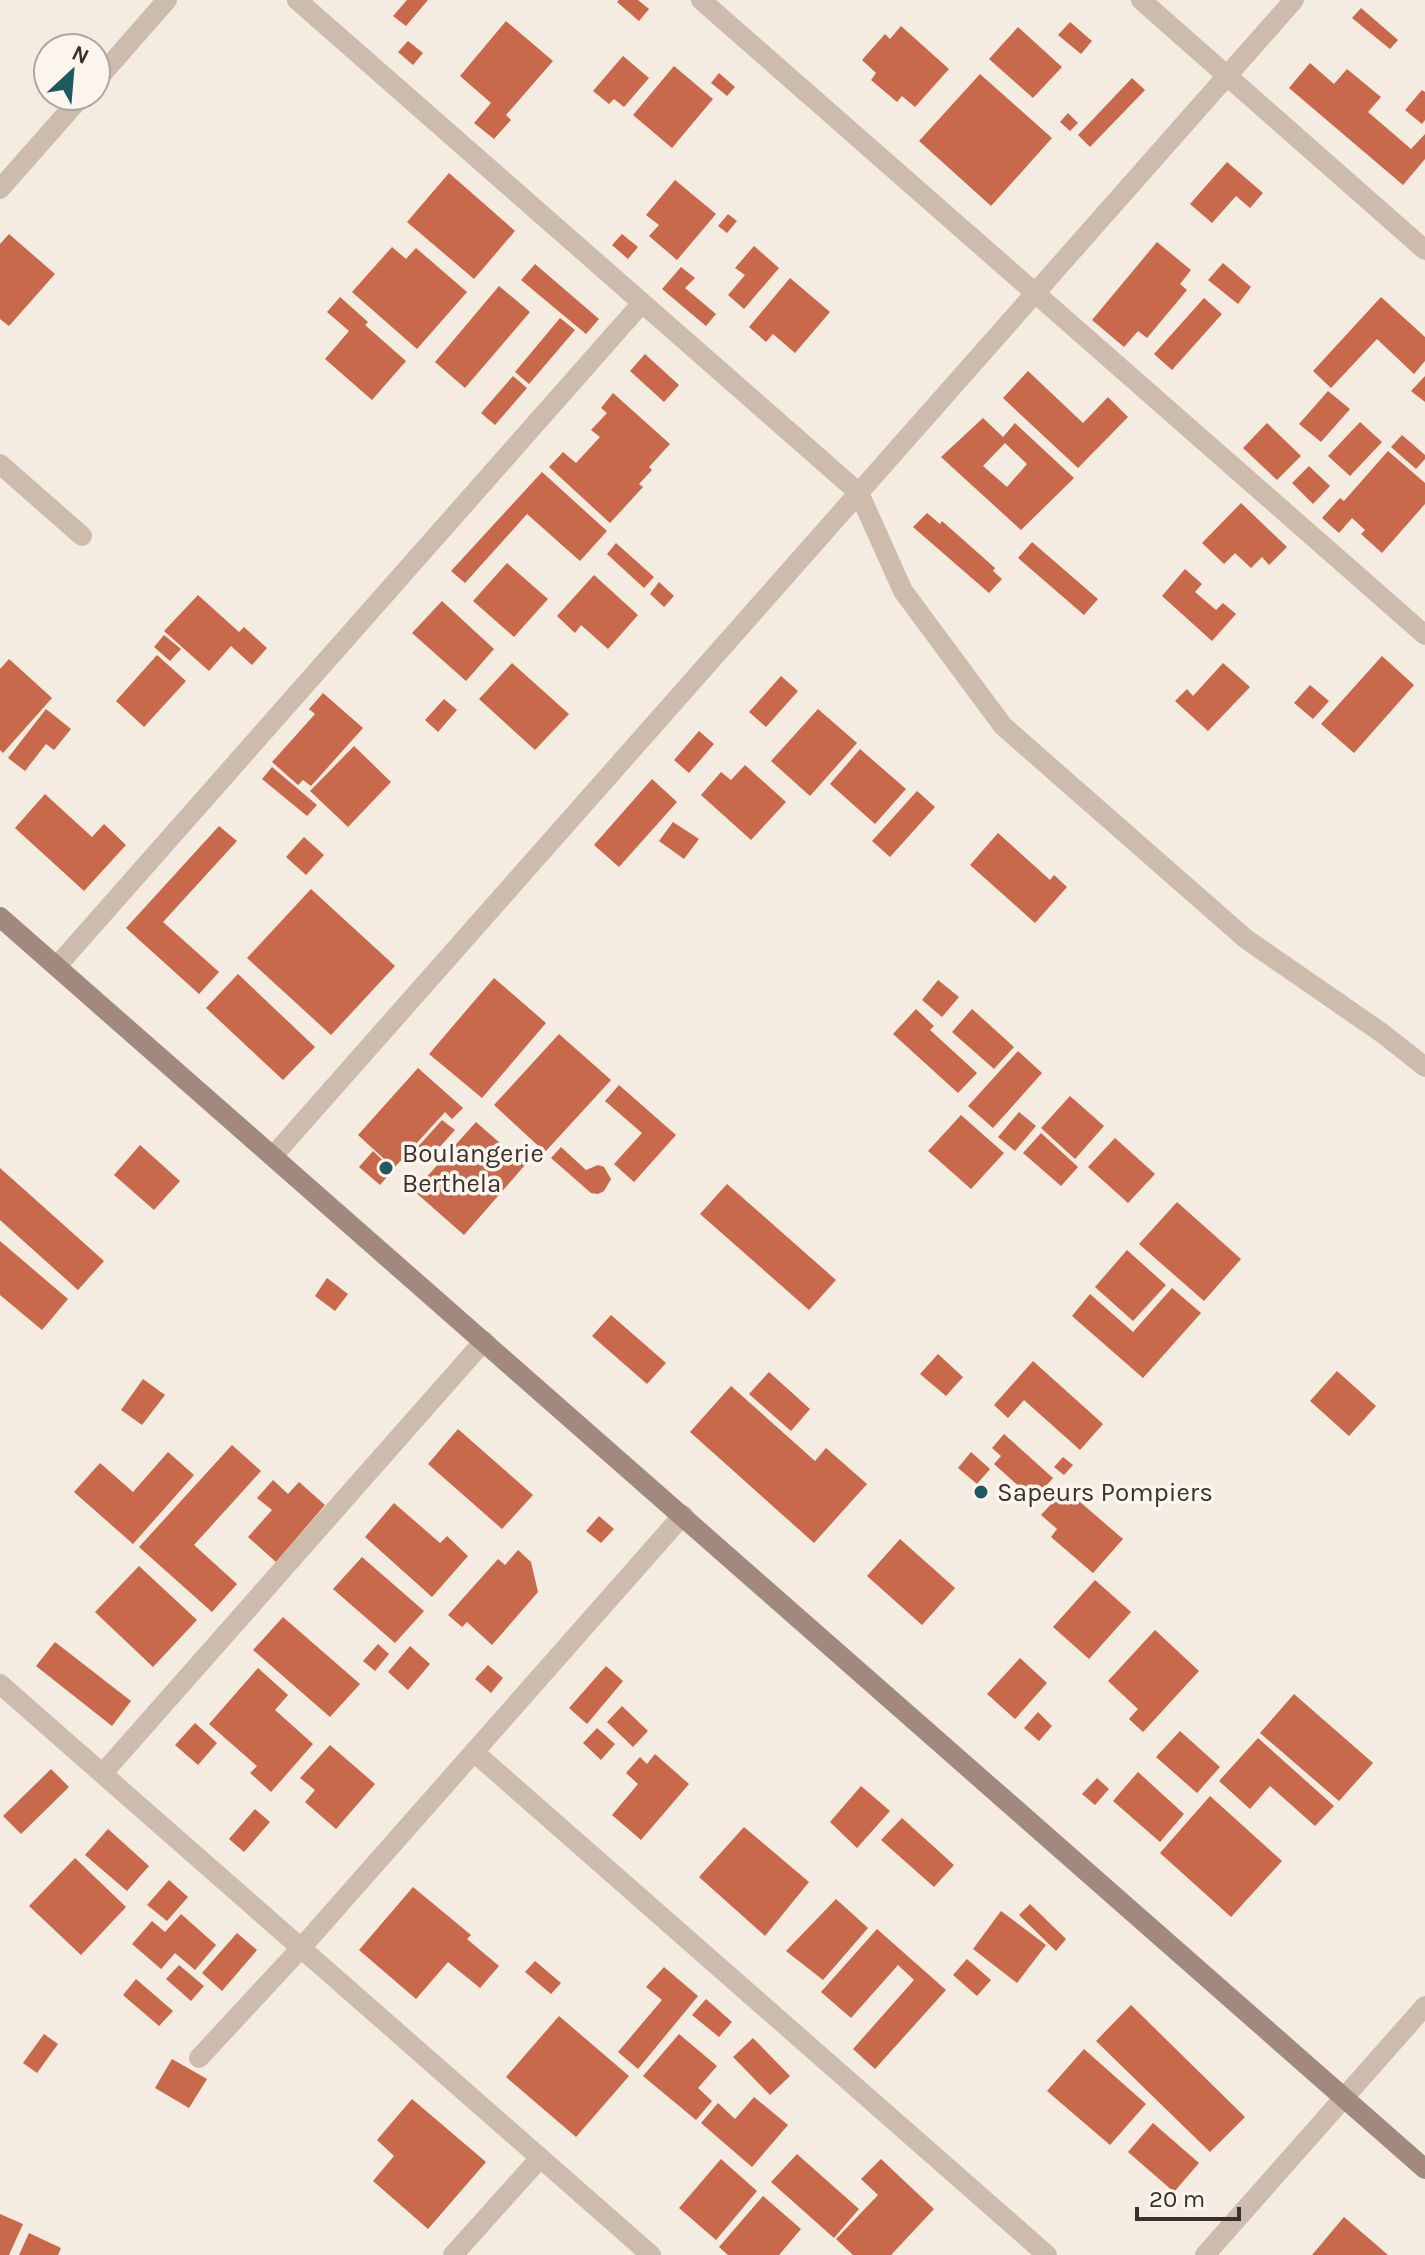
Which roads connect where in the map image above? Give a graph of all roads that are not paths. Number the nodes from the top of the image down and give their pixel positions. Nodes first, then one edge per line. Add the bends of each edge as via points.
1 (167, 0) edge
2 (297, 0) edge
3 (701, 0) edge
4 (1141, 0) edge
5 (1294, 0) edge
6 (112, 63) edge
7 (1227, 76) junction
8 (68, 112) edge
9 (0, 189) edge
10 (1425, 250) edge
11 (1035, 293) junction
12 (642, 303) junction
13 (0, 464) edge
14 (859, 493) junction
15 (82, 536) dead end
16 (1425, 635) edge
17 (0, 917) edge
18 (57, 966) junction
19 (1425, 1067) edge
20 (273, 1156) junction
21 (484, 1341) junction
22 (683, 1515) junction
23 (0, 1684) edge
24 (474, 1752) junction
25 (103, 1773) junction
26 (301, 1948) junction
27 (1425, 2006) edge
28 (199, 2058) dead end
29 (1344, 2098) junction
30 (540, 2158) junction
31 (1425, 2169) edge
32 (453, 2255) edge
33 (651, 2255) edge
34 (1047, 2255) edge
35 (1205, 2255) edge

1 - 6 street
2 - 12 street
3 - 11 street
4 - 7 street
5 - 7 street
7 - 10 street
7 - 11 street
8 - 9 street
11 - 14 street
11 - 16 street
12 - 14 street
12 - 18 street
13 - 15 street
14 - 19 street via 903,591 1003,726 1246,939
14 - 20 street
17 - 18 main road
18 - 20 main road
20 - 21 main road
21 - 22 main road
21 - 25 street
22 - 24 street
22 - 29 main road
23 - 25 street
24 - 26 street
24 - 34 street
25 - 26 street
26 - 28 street
26 - 30 street
27 - 29 street
29 - 31 main road
29 - 35 street
30 - 32 street
30 - 33 street

